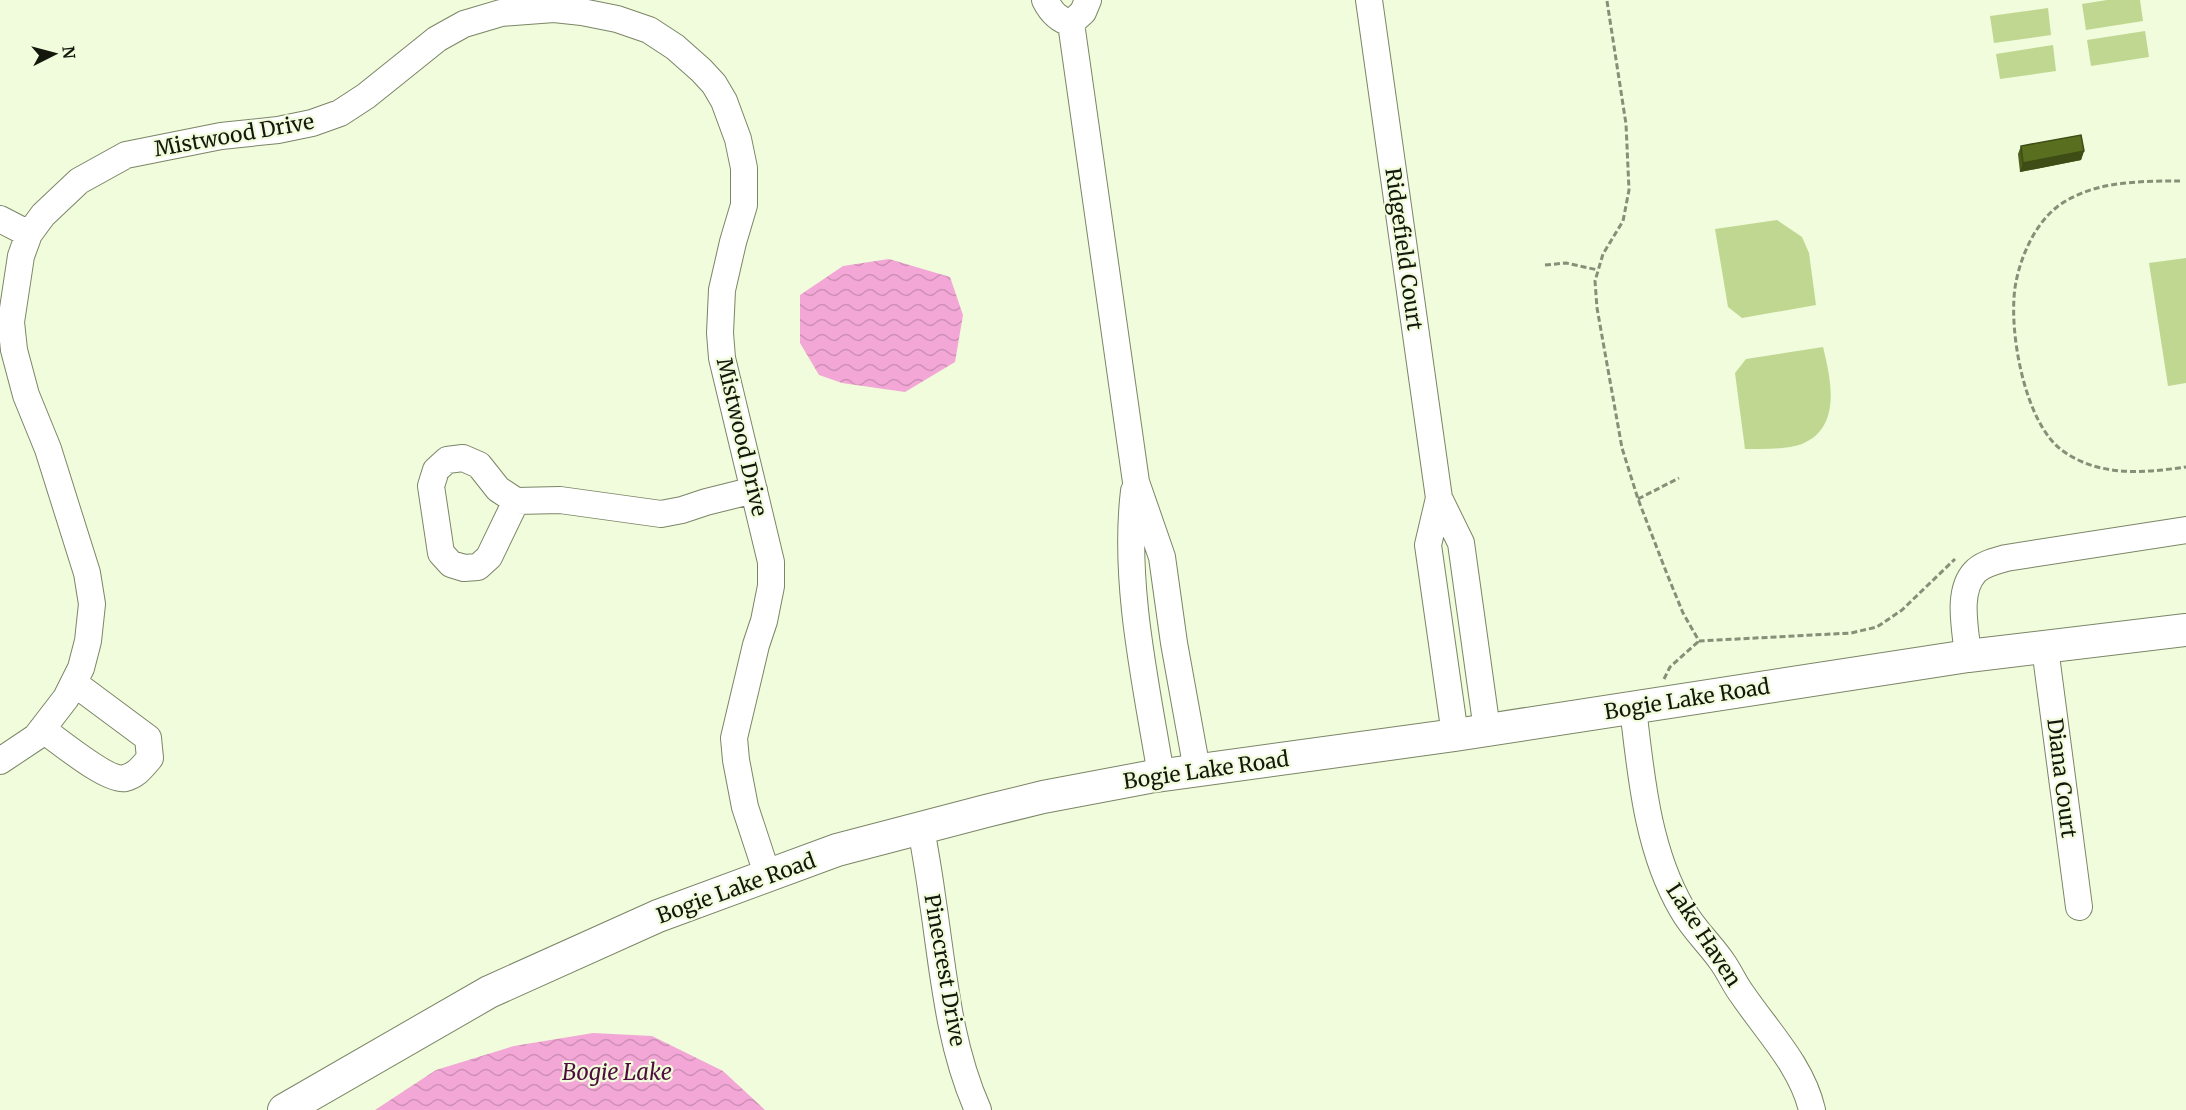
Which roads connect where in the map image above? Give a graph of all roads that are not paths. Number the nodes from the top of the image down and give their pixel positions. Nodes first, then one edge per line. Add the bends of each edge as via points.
1 (1045, 0) edge
2 (1088, 0) edge
3 (1369, 0) edge
4 (1071, 23) junction
5 (0, 219) edge
6 (30, 234) junction
7 (1136, 482) junction
8 (754, 490) junction
9 (1439, 498) junction
10 (516, 501) dead end
11 (2186, 530) edge
12 (2186, 630) edge
13 (1174, 643) junction
14 (2045, 648) junction
15 (1141, 649) junction
16 (1968, 656) junction
17 (74, 683) junction
18 (1642, 706) junction
19 (42, 729) junction
20 (1487, 730) junction
21 (1455, 735) junction
22 (0, 760) edge
23 (1197, 770) junction
24 (1161, 775) junction
25 (921, 828) junction
26 (768, 877) junction
27 (2079, 907) dead end
28 (284, 1110) edge
29 (978, 1110) edge
30 (1812, 1110) edge

1 - 4 street via 1050,11
2 - 4 street via 1083,12
3 - 9 street, Ridgefield Court
4 - 7 street
5 - 6 street
6 - 8 street, Mistwood Drive via 43,215 79,181 126,155 221,136 278,130 340,113 436,39 464,24 501,13 554,9 594,14 649,30 675,47 714,84 738,139 744,168 744,205 722,290 720,333 726,378
6 - 17 street, Mistwood Drive via 21,256 11,322 26,395 48,449 87,573 92,604 88,641
7 - 13 street via 1161,557
7 - 15 street via 1131,557
8 - 10 street via 661,514 560,500
8 - 26 street, Mistwood Drive via 771,562 771,586 734,738 745,807
9 - 20 street, Ridgefield Court via 1461,543
9 - 21 street, Ridgefield Court via 1428,545
11 - 16 street via 2006,558 1975,571 1967,585 1964,604
12 - 14 main road, Bogie Lake Road
13 - 15 street
13 - 23 street
14 - 16 main road, Bogie Lake Road
14 - 27 street, Diana Court
15 - 24 street
16 - 18 main road, Bogie Lake Road
17 - 19 street, Mistwood Drive
17 - 19 street via 148,738 150,758 138,773 123,779 107,775
18 - 20 main road, Bogie Lake Road
18 - 30 street, Lake Haven via 1648,812 1668,884 1683,912 1724,963 1795,1068
19 - 22 street, Mistwood Drive
20 - 21 main road, Bogie Lake Road
21 - 23 main road, Bogie Lake Road
23 - 24 main road, Bogie Lake Road
24 - 25 main road, Bogie Lake Road via 1043,797
25 - 26 main road, Bogie Lake Road via 837,850
25 - 29 street, Pinecrest Drive via 957,1050
26 - 28 main road, Bogie Lake Road via 658,916 489,992

